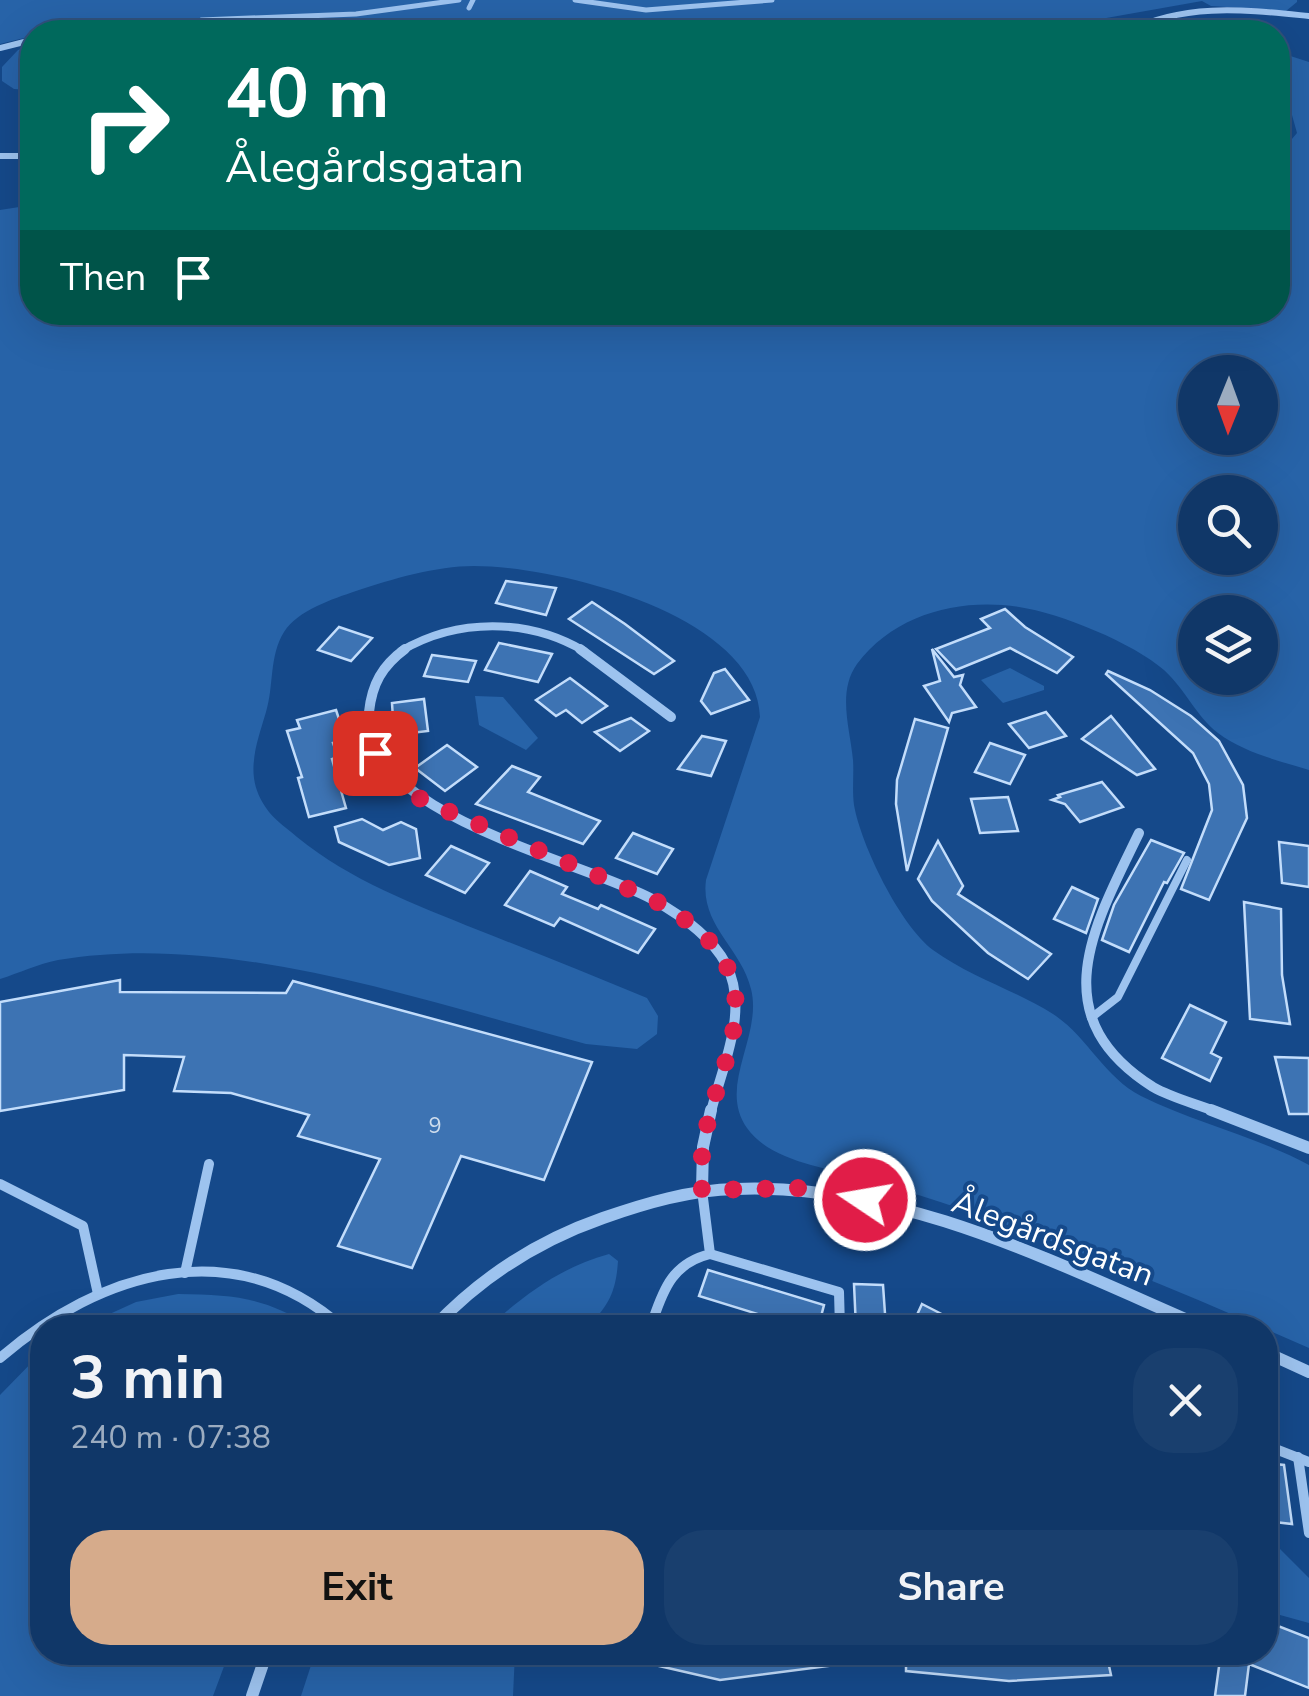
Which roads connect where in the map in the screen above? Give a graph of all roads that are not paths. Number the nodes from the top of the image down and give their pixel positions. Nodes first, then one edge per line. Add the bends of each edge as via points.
1 (458, 0) edge
2 (473, 0) edge
3 (574, 0) edge
4 (772, 0) edge
5 (469, 8) dead end
6 (1309, 16) edge
7 (200, 20) dead end
8 (1152, 20) edge
9 (671, 718) dead end
10 (1139, 833) dead end
11 (1188, 860) dead end
12 (1091, 1018) junction
13 (1309, 1148) edge
14 (210, 1164) dead end
15 (0, 1184) edge
16 (702, 1190) junction
17 (710, 1254) junction
18 (185, 1273) junction
19 (98, 1294) junction
20 (59, 1315) edge
21 (329, 1315) edge
22 (447, 1315) edge
23 (655, 1315) edge
24 (840, 1315) edge
25 (1175, 1315) edge
26 (30, 1331) edge
27 (0, 1358) edge
28 (1278, 1358) edge
29 (1309, 1372) edge
30 (1278, 1449) edge
31 (1303, 1459) edge
32 (1309, 1533) edge
33 (263, 1665) edge
34 (252, 1696) edge

1 - 7 lane via 356,14
2 - 5 lane
3 - 4 lane via 666,10
6 - 8 street via 1199,9
9 - 16 street via 568,641 492,626 448,630 414,643 377,678 368,712 375,753 404,788 652,899 711,943 731,983 736,1023 699,1159
10 - 12 street via 1085,948 1082,981
11 - 12 lane via 1118,998
12 - 13 street via 1124,1064 1154,1088
14 - 18 lane
15 - 19 lane via 84,1226
16 - 17 lane
16 - 22 street, Ålegårdsgatan via 643,1200 526,1250
16 - 25 street, Ålegårdsgatan via 804,1188 895,1208
17 - 23 lane via 690,1258 666,1282
17 - 24 lane via 839,1292
18 - 19 lane
18 - 21 lane via 256,1278 287,1288
19 - 20 lane
26 - 27 lane
28 - 29 street
30 - 31 lane
31 - 32 lane
33 - 34 street

